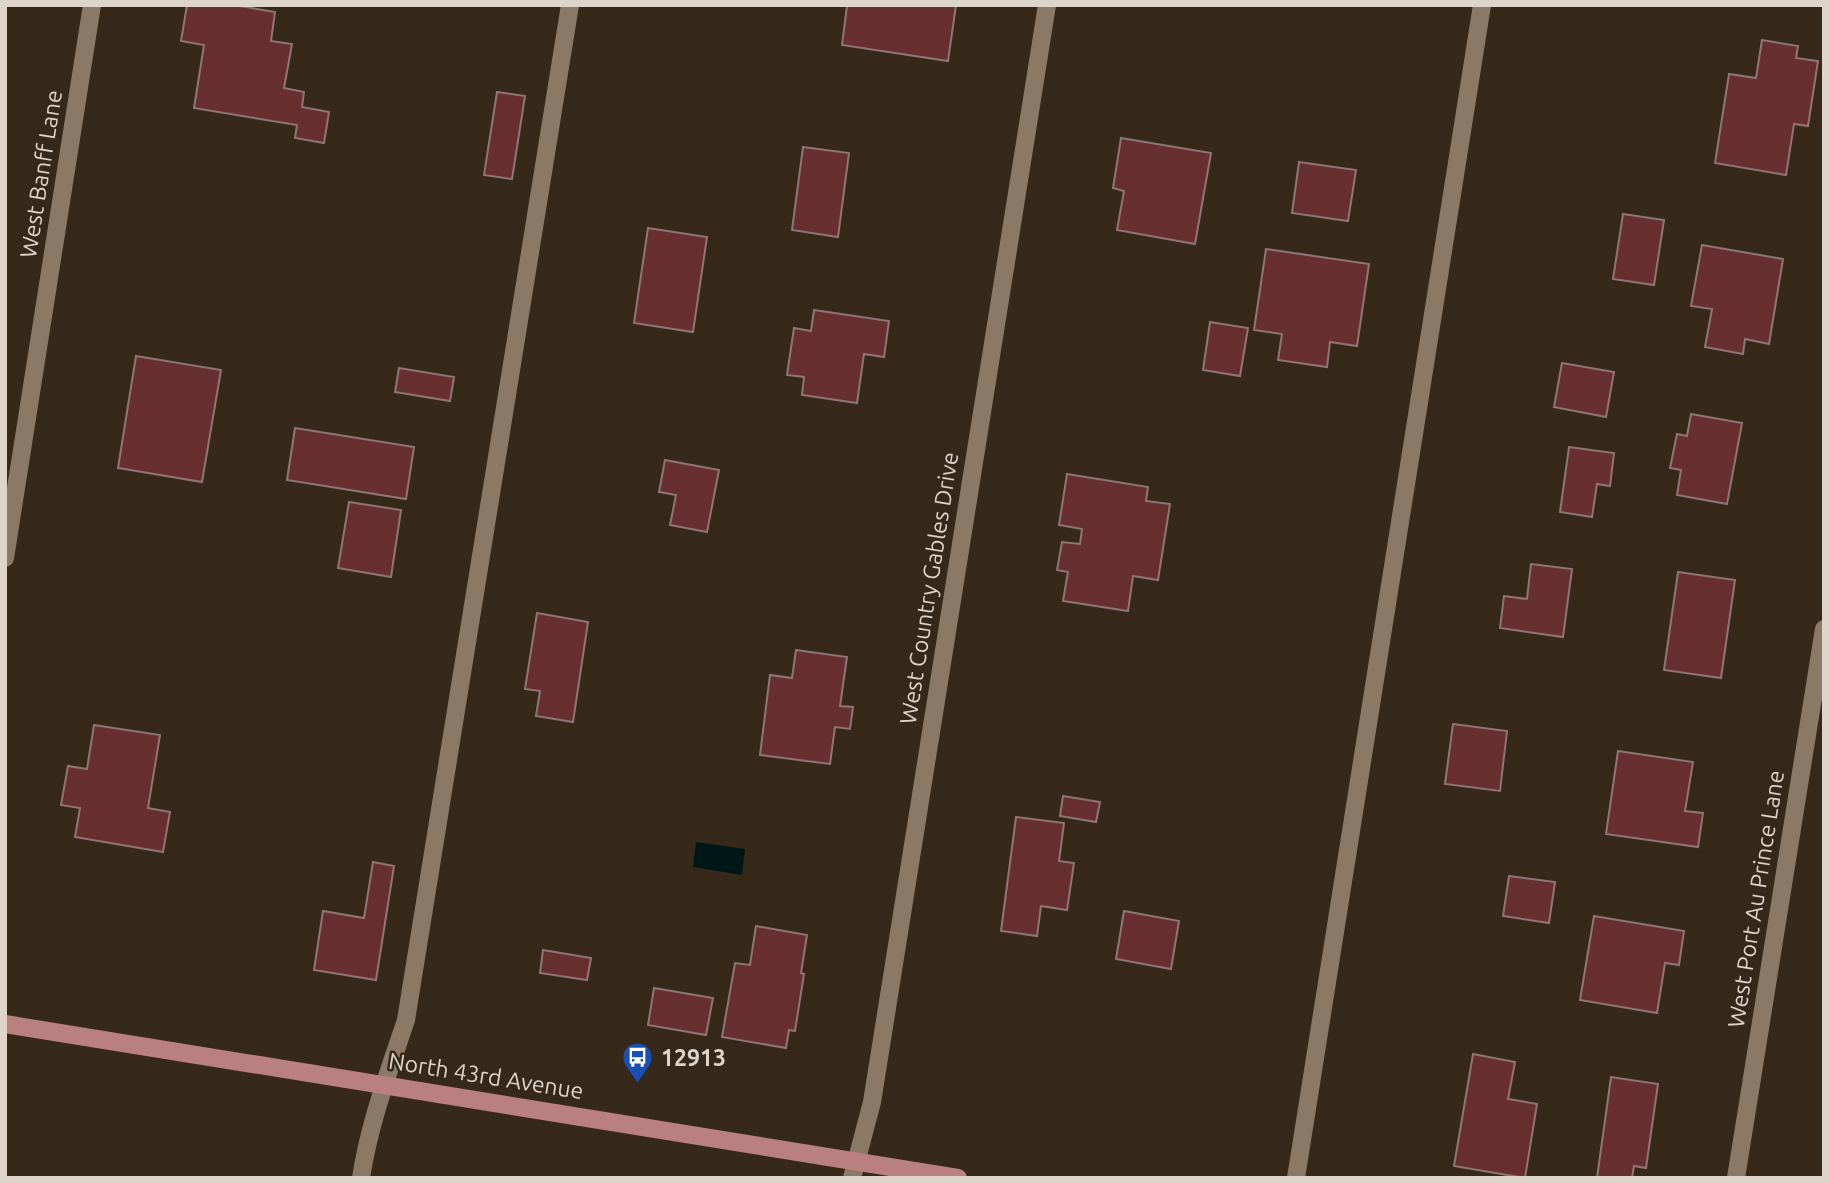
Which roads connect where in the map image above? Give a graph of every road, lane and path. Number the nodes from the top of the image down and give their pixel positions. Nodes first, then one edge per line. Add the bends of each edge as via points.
1 (92, 5) edge
2 (570, 5) edge
3 (1046, 5) edge
4 (1482, 5) edge
5 (5, 558) edge
6 (1824, 629) edge
7 (5, 1024) edge
8 (384, 1084) junction
9 (854, 1169) edge
10 (361, 1178) edge
11 (958, 1178) edge
12 (1296, 1178) edge
13 (1736, 1178) edge

1 - 5 street, West Banff Lane
2 - 8 street via 406,1020
3 - 9 street, West Country Gables Drive via 874,1088
4 - 12 street
6 - 13 street, West Port Au Prince Lane
7 - 8 main road, North 43rd Avenue
8 - 9 main road, North 43rd Avenue
8 - 10 street
9 - 11 main road, North 43rd Avenue

